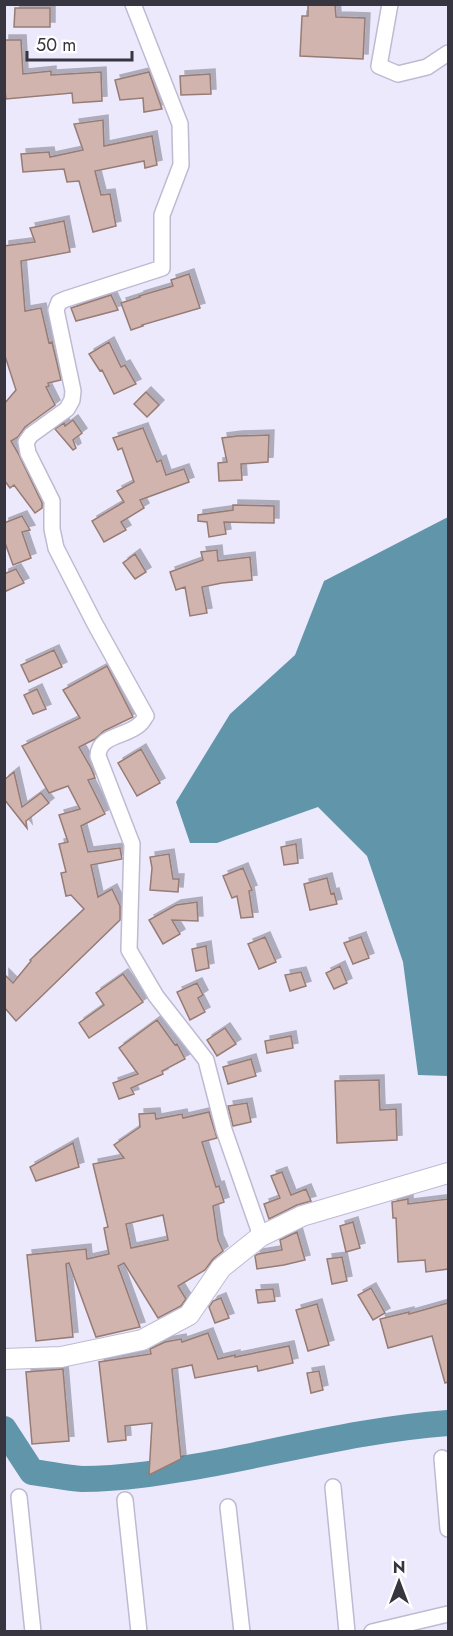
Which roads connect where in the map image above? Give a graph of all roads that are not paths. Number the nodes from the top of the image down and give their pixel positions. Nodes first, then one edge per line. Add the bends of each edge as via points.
1 (133, 4) edge
2 (390, 4) edge
3 (448, 53) edge
4 (448, 1173) edge
5 (261, 1236) junction
6 (4, 1359) edge
7 (442, 1458) dead end
8 (333, 1487) dead end
9 (19, 1497) dead end
10 (125, 1500) dead end
11 (228, 1507) dead end
12 (448, 1529) edge
13 (448, 1614) edge
14 (33, 1632) edge
15 (139, 1632) edge
16 (242, 1632) edge
17 (347, 1632) edge
18 (372, 1632) edge

1 - 5 street via 180,124 181,165 162,215 162,268 59,302 56,310 72,400 68,409 26,442 52,501 56,548 146,716 140,725 101,743 98,749 132,844 129,950 156,996 206,1060 224,1130
2 - 3 street via 379,66 398,74 427,67
4 - 5 street via 302,1216
5 - 6 street via 221,1268 189,1315 142,1340 62,1357
7 - 12 street
8 - 17 street
9 - 14 street
10 - 15 street
11 - 16 street
13 - 18 street

